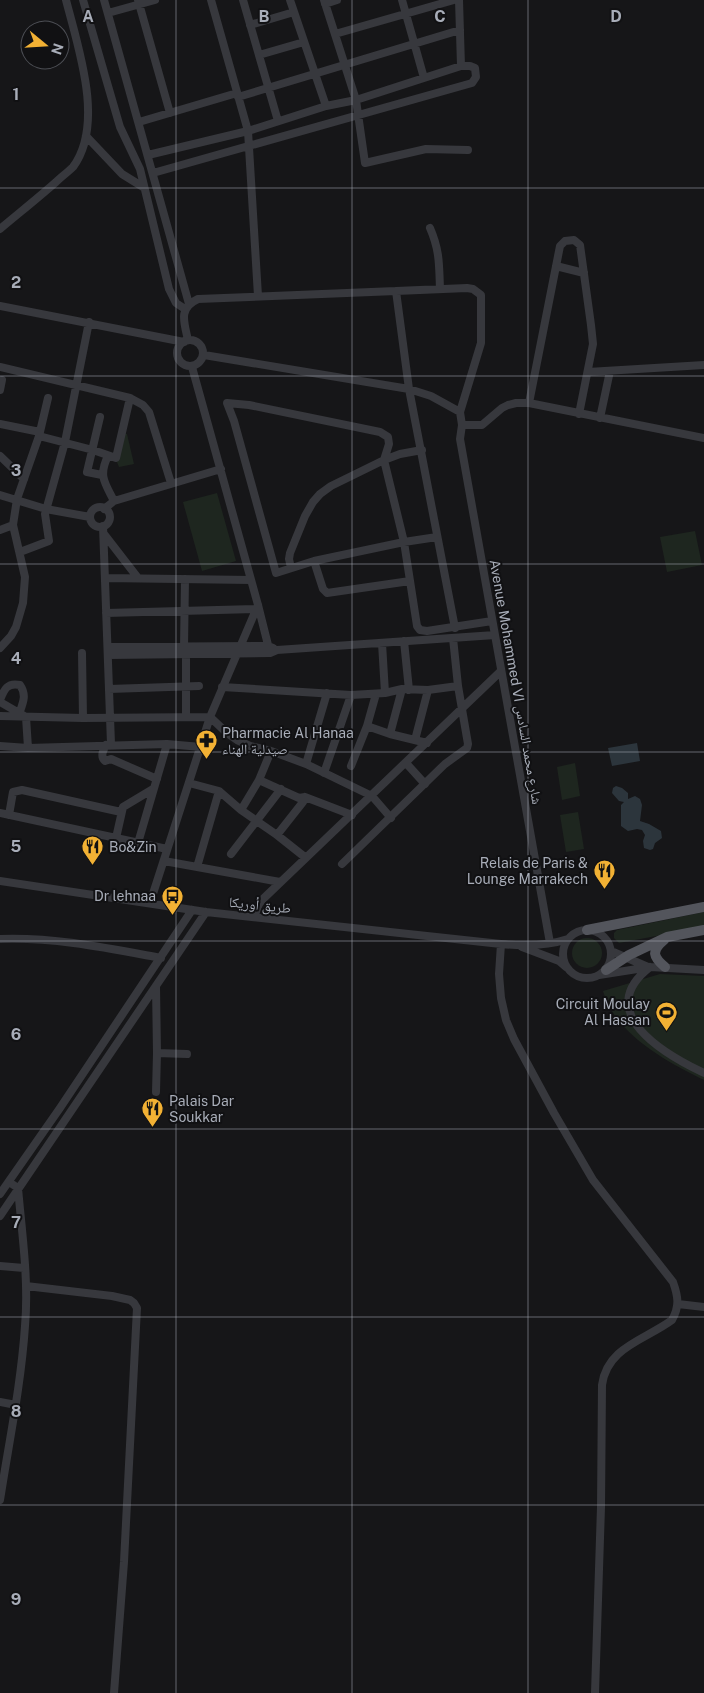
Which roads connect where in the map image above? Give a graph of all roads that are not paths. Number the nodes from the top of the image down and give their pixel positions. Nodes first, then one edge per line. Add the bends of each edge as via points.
1 (66, 0) edge
2 (83, 0) edge
3 (104, 0) edge
4 (155, 0) edge
5 (211, 0) edge
6 (243, 0) edge
7 (290, 0) edge
8 (337, 0) edge
9 (402, 0) edge
10 (454, 0) edge
11 (459, 0) edge
12 (139, 2) edge
13 (324, 2) edge
14 (294, 12) junction
15 (108, 13) junction
16 (406, 14) junction
17 (250, 24) junction
18 (460, 30) junction
19 (335, 34) junction
20 (304, 42) junction
21 (414, 43) junction
22 (259, 55) junction
23 (345, 65) junction
24 (461, 66) junction
25 (315, 74) junction
26 (424, 78) junction
27 (268, 88) junction
28 (237, 95) junction
29 (356, 100) junction
30 (326, 106) junction
31 (170, 113) junction
32 (357, 115) junction
33 (278, 120) junction
34 (139, 122) junction
35 (248, 131) junction
36 (86, 136) junction
37 (248, 147) junction
38 (468, 150) dead end
39 (148, 155) junction
40 (153, 173) junction
41 (143, 187) junction
42 (430, 228) dead end
43 (0, 229) edge
44 (556, 266) junction
45 (584, 273) junction
46 (440, 289) junction
47 (396, 291) junction
48 (258, 296) junction
49 (0, 306) edge
50 (187, 306) junction
51 (89, 322) junction
52 (186, 341) junction
53 (204, 354) junction
54 (192, 366) junction
55 (704, 366) edge
56 (0, 367) edge
57 (610, 371) junction
58 (588, 372) junction
59 (2, 380) dead end
60 (77, 386) junction
61 (409, 389) junction
62 (0, 390) edge
63 (48, 398) dead end
64 (130, 398) junction
65 (529, 403) junction
66 (460, 412) junction
67 (579, 414) junction
68 (100, 418) dead end
69 (600, 418) junction
70 (0, 424) edge
71 (462, 425) junction
72 (39, 434) junction
73 (704, 438) edge
74 (64, 442) junction
75 (92, 450) junction
76 (422, 450) junction
77 (0, 456) edge
78 (108, 456) junction
79 (384, 460) junction
80 (221, 469) junction
81 (102, 475) junction
82 (24, 479) junction
83 (171, 483) junction
84 (0, 495) edge
85 (17, 499) junction
86 (114, 501) junction
87 (46, 509) junction
88 (104, 509) junction
89 (90, 517) junction
90 (13, 525) junction
91 (0, 530) edge
92 (103, 530) junction
93 (437, 537) junction
94 (404, 542) junction
95 (20, 552) junction
96 (314, 561) junction
97 (291, 568) junction
98 (105, 578) junction
99 (138, 578) junction
100 (185, 579) junction
101 (251, 580) junction
102 (410, 581) junction
103 (256, 607) junction
104 (185, 611) junction
105 (106, 613) junction
106 (492, 620) junction
107 (455, 628) junction
108 (495, 635) junction
109 (453, 638) junction
110 (404, 641) junction
111 (382, 643) junction
112 (0, 648) edge
113 (238, 650) junction
114 (272, 650) junction
115 (108, 651) junction
116 (185, 651) junction
117 (82, 653) dead end
118 (502, 670) junction
119 (186, 686) junction
120 (199, 686) dead end
121 (458, 686) junction
122 (222, 687) junction
123 (109, 689) junction
124 (406, 690) junction
125 (428, 690) junction
126 (327, 693) junction
127 (385, 693) junction
128 (376, 694) junction
129 (351, 695) junction
130 (0, 701) edge
131 (462, 709) junction
132 (0, 716) edge
133 (22, 716) junction
134 (210, 717) junction
135 (82, 718) junction
136 (110, 718) junction
137 (186, 718) junction
138 (367, 726) junction
139 (390, 734) junction
140 (415, 740) junction
141 (427, 743) junction
142 (167, 744) junction
143 (109, 745) junction
144 (0, 746) edge
145 (201, 747) junction
146 (28, 748) junction
147 (270, 751) junction
148 (406, 763) junction
149 (306, 764) junction
150 (352, 766) dead end
151 (324, 773) junction
152 (157, 779) junction
153 (259, 780) junction
154 (189, 783) junction
155 (425, 784) junction
156 (153, 789) junction
157 (281, 789) junction
158 (219, 791) junction
159 (372, 796) junction
160 (305, 797) junction
161 (241, 810) junction
162 (122, 812) junction
163 (0, 813) edge
164 (10, 815) junction
165 (352, 815) junction
166 (391, 818) junction
167 (258, 821) junction
168 (277, 835) junction
169 (116, 838) junction
170 (138, 843) junction
171 (167, 849) junction
172 (231, 854) dead end
173 (306, 858) junction
174 (164, 861) junction
175 (342, 864) dead end
176 (197, 867) junction
177 (0, 881) edge
178 (280, 882) junction
179 (150, 903) junction
180 (704, 907) edge
181 (192, 910) junction
182 (206, 912) junction
183 (254, 917) junction
184 (587, 930) junction
185 (704, 930) edge
186 (667, 937) junction
187 (0, 939) edge
188 (568, 939) junction
189 (550, 943) junction
190 (501, 944) junction
191 (518, 946) junction
192 (611, 951) junction
193 (625, 957) junction
194 (161, 958) junction
195 (650, 967) junction
196 (665, 967) junction
197 (568, 968) junction
198 (704, 970) edge
199 (602, 972) junction
200 (156, 986) junction
201 (158, 1053) junction
202 (187, 1054) dead end
203 (704, 1073) edge
204 (156, 1092) dead end
205 (18, 1168) junction
206 (27, 1175) junction
207 (9, 1182) junction
208 (18, 1188) junction
209 (0, 1194) edge
210 (0, 1216) edge
211 (0, 1266) edge
212 (24, 1268) junction
213 (26, 1286) junction
214 (678, 1304) junction
215 (704, 1307) edge
216 (0, 1402) edge
217 (16, 1405) junction
218 (4, 1454) edge
219 (0, 1500) edge
220 (114, 1693) edge
221 (595, 1693) edge

1 - 36 street via 88,95
2 - 41 street via 120,127
3 - 15 street
4 - 12 street
5 - 28 street
6 - 17 street
7 - 14 street
8 - 13 street
9 - 16 street
10 - 16 street
11 - 18 street
12 - 15 street
12 - 31 street
13 - 19 street
14 - 17 street
14 - 20 street
15 - 34 street
16 - 19 street
16 - 21 street
17 - 22 street
18 - 21 street
18 - 24 street
19 - 23 street
20 - 22 street
20 - 25 street
21 - 23 street
21 - 26 street
22 - 27 street
23 - 25 street
23 - 29 street
24 - 26 street
24 - 32 street via 475,68 476,77 472,83
25 - 27 street
25 - 30 street
26 - 29 street
27 - 28 street
27 - 33 street
28 - 31 street
28 - 35 street
29 - 30 street
29 - 32 street
30 - 33 street
31 - 34 street
32 - 37 street
32 - 38 street via 365,163 426,150
33 - 35 street
34 - 39 street
35 - 37 street
35 - 39 street
36 - 41 street via 122,174
36 - 43 street via 72,167
37 - 40 street
37 - 48 street
39 - 40 street
40 - 50 street
41 - 50 street via 169,289 176,303
42 - 46 street via 438,252
44 - 45 street
44 - 45 street via 560,246 565,241 574,240 580,245
44 - 65 street
45 - 58 street via 593,344
46 - 47 street
46 - 66 street via 474,289 482,302 480,343
47 - 48 street
47 - 61 street
48 - 50 street via 204,298
49 - 51 street
50 - 52 street via 184,323
51 - 52 street
51 - 60 street
52 - 53 street via 200,344
52 - 54 street via 178,350 178,358 182,364
53 - 54 street via 201,361
53 - 61 street
54 - 80 street
55 - 57 street
56 - 60 street
57 - 58 street
57 - 69 street
58 - 67 street
59 - 62 street
60 - 64 street
60 - 74 street
61 - 66 street via 431,396
61 - 76 street
63 - 72 street
64 - 78 street via 116,457
64 - 83 street via 143,404 149,412
65 - 67 street
65 - 71 street via 508,405 482,425
66 - 71 street, Avenue Mohammed VI شارع محمد السادس
67 - 69 street
68 - 75 street
69 - 73 street
70 - 72 street
71 - 106 street, Avenue Mohammed VI شارع محمد السادس via 460,439
72 - 74 street
72 - 82 street
74 - 75 street
74 - 87 street
75 - 78 street
75 - 81 street via 87,472
76 - 79 street
76 - 93 street
77 - 82 street
78 - 81 street
79 - 94 street
79 - 97 street via 331,486 313,502 290,553
79 - 97 street via 389,440 380,432 227,403 276,572 279,574
80 - 83 street
80 - 101 street
81 - 86 street
82 - 85 street
83 - 86 street
84 - 85 street
85 - 87 street
85 - 90 street
86 - 88 street
87 - 89 street
87 - 95 street via 49,542
88 - 89 street via 95,509
88 - 92 street via 109,518
89 - 92 street via 94,525
90 - 91 street
90 - 95 street
92 - 98 street
92 - 99 street
93 - 94 street
93 - 107 street
94 - 96 street
94 - 102 street
95 - 112 street via 25,584 23,603 16,627
96 - 97 street
96 - 102 street via 327,593
98 - 99 street
98 - 105 street
99 - 100 street
100 - 101 street
100 - 104 street
101 - 103 street
102 - 107 street via 418,628 427,631
103 - 104 street
103 - 113 street
103 - 114 street
104 - 105 street
104 - 116 street
105 - 115 street
106 - 107 street
106 - 108 street, Avenue Mohammed VI شارع محمد السادس
108 - 109 street
108 - 118 street, Avenue Mohammed VI شارع محمد السادس
109 - 110 street
109 - 121 street
110 - 111 street
110 - 124 street
111 - 114 street
111 - 127 street
113 - 114 street
113 - 116 street
113 - 122 street
115 - 116 street
115 - 123 street
116 - 119 street
117 - 135 street
118 - 131 street
118 - 189 street, Avenue Mohammed VI شارع محمد السادس
119 - 120 street
119 - 123 street
119 - 137 street
121 - 125 street
121 - 131 street
122 - 126 street
122 - 134 street
123 - 136 street
124 - 125 street
124 - 127 street
124 - 139 street
125 - 140 street
126 - 129 street
126 - 149 street
127 - 128 street
128 - 129 street
128 - 138 street
129 - 151 street
130 - 133 street
130 - 133 street via 8,686 20,685 24,699
131 - 141 street
131 - 155 street via 467,748
132 - 133 street
133 - 135 street
133 - 146 street
134 - 137 street
134 - 145 street
134 - 147 street via 237,740
135 - 136 street
136 - 137 street
136 - 143 street
138 - 139 street
138 - 150 street
139 - 140 street
140 - 141 street
141 - 148 street
142 - 143 street
142 - 145 street
142 - 152 street
143 - 146 street
143 - 152 street via 102,754 105,761 111,759
144 - 146 street
145 - 154 street
147 - 149 street
147 - 153 street
148 - 155 street
148 - 159 street
149 - 151 street
151 - 159 street
152 - 156 street
153 - 157 street
153 - 161 street
154 - 158 street
154 - 171 street
155 - 166 street
156 - 162 street via 126,804
156 - 170 street
157 - 160 street via 299,798
157 - 167 street
158 - 161 street
158 - 176 street
159 - 165 street
159 - 166 street
160 - 165 street
160 - 168 street
161 - 167 street
162 - 164 street via 22,790 13,792
162 - 169 street
163 - 164 street
164 - 169 street
165 - 173 street
166 - 175 street
167 - 168 street
167 - 172 street
168 - 173 street
169 - 170 street
170 - 171 street
171 - 174 street
173 - 178 street
174 - 176 street
174 - 179 street
176 - 178 street
177 - 179 street, طريق أوريكا
178 - 183 street via 261,902
179 - 181 street, طريق أوريكا
180 - 184 main road
181 - 182 street, طريق أوريكا
181 - 194 street
182 - 183 street, طريق أوريكا
182 - 200 street
183 - 190 street, طريق أوريكا
184 - 188 street via 576,932
184 - 192 street via 604,936
185 - 186 main road
186 - 193 main road
186 - 196 main road via 655,955
187 - 194 street via 62,941
188 - 189 street, طريق أوريكا
188 - 197 street via 563,954
189 - 191 street, طريق أوريكا
190 - 191 street, طريق أوريكا
190 - 214 street via 501,998 512,1035 593,1180 673,1282
191 - 197 street, طريق أوريكا via 559,961
192 - 193 street
192 - 199 street via 610,960
193 - 195 street
193 - 199 main road
194 - 205 street
195 - 196 street
195 - 199 street
195 - 203 street via 637,978 630,993 628,1005 632,1018 654,1044
196 - 198 street
197 - 199 street via 582,978 591,978
200 - 201 street
200 - 206 street
201 - 202 street
201 - 204 street
205 - 206 street
205 - 207 street
206 - 208 street
207 - 208 street
207 - 209 street
208 - 210 street
208 - 212 street
211 - 212 street
212 - 213 street
213 - 217 street
213 - 220 street via 118,1297 130,1300 136,1308 124,1562
214 - 215 street
214 - 221 street via 672,1320 616,1356 603,1374
216 - 217 street
217 - 218 street
218 - 219 street

